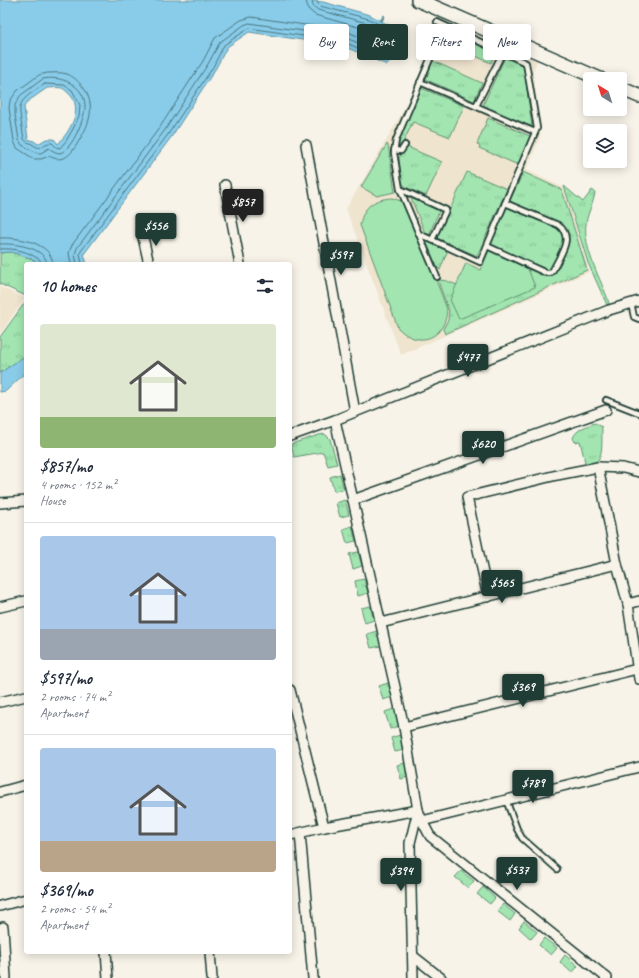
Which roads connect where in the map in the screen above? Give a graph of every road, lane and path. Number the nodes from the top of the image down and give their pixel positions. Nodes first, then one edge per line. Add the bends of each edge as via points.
1 (418, 0) edge
2 (437, 22) dead end
3 (440, 24) edge
4 (429, 60) edge
5 (499, 60) edge
6 (520, 60) edge
7 (584, 72) edge
8 (420, 82) junction
9 (627, 91) edge
10 (639, 96) edge
11 (476, 106) junction
12 (535, 132) junction
13 (405, 144) dead end
14 (306, 145) dead end
15 (394, 150) junction
16 (225, 185) dead end
17 (400, 189) junction
18 (505, 203) junction
19 (142, 233) dead end
20 (419, 234) junction
21 (432, 240) junction
22 (487, 246) junction
23 (149, 262) edge
24 (240, 262) edge
25 (437, 277) dead end
26 (635, 302) edge
27 (639, 320) edge
28 (606, 400) dead end
29 (606, 410) dead end
30 (355, 412) junction
31 (639, 413) edge
32 (335, 420) junction
33 (292, 435) edge
34 (598, 467) junction
35 (639, 472) edge
36 (353, 500) junction
37 (24, 501) edge
38 (0, 503) edge
39 (617, 564) junction
40 (488, 597) junction
41 (639, 601) edge
42 (24, 602) edge
43 (628, 604) junction
44 (0, 606) edge
45 (381, 623) junction
46 (637, 669) junction
47 (639, 679) edge
48 (24, 696) edge
49 (0, 702) edge
50 (292, 706) edge
51 (294, 723) edge
52 (404, 727) junction
53 (639, 767) edge
54 (24, 786) edge
55 (0, 792) edge
56 (506, 800) junction
57 (418, 810) junction
58 (422, 821) junction
59 (324, 827) junction
60 (300, 833) junction
61 (292, 835) edge
62 (557, 869) dead end
63 (24, 900) edge
64 (0, 906) edge
65 (3, 927) dead end
66 (106, 954) edge
67 (210, 954) edge
68 (413, 956) junction
69 (6, 978) edge
70 (108, 978) edge
71 (212, 978) edge
72 (312, 978) edge
73 (413, 978) edge
74 (441, 978) edge
75 (607, 978) edge

1 - 7 street
2 - 3 lane
4 - 8 lane
5 - 11 lane
6 - 12 lane via 526,63 537,128
8 - 11 lane
8 - 15 lane
9 - 10 street
11 - 12 lane
12 - 18 lane
13 - 15 lane via 401,151
14 - 30 street
15 - 17 lane
16 - 24 street
17 - 20 lane
17 - 21 lane via 446,210
18 - 22 lane
18 - 22 lane via 558,225 564,229 566,241 550,273
19 - 23 street
20 - 21 lane
20 - 25 lane
21 - 22 lane via 480,262
26 - 27 lane via 634,317
26 - 30 street via 609,310
28 - 31 lane
29 - 36 street
30 - 32 street
32 - 33 street
32 - 36 street
34 - 35 street
34 - 39 street
34 - 40 street via 557,474 466,497
36 - 45 street
37 - 38 street
39 - 40 street
39 - 43 street
40 - 45 street
41 - 43 street
42 - 44 street
43 - 46 street
45 - 52 street
46 - 47 street
46 - 52 street
48 - 49 street
50 - 51 street
51 - 59 street
52 - 57 street
53 - 56 street
54 - 55 street
56 - 58 street
56 - 62 lane via 516,829 522,838
57 - 58 street
57 - 59 street
57 - 68 street via 410,843
58 - 75 street via 430,836
59 - 60 street
60 - 61 street
60 - 72 street
63 - 64 street
65 - 69 street
66 - 70 street
67 - 71 street
68 - 73 street
68 - 74 street

